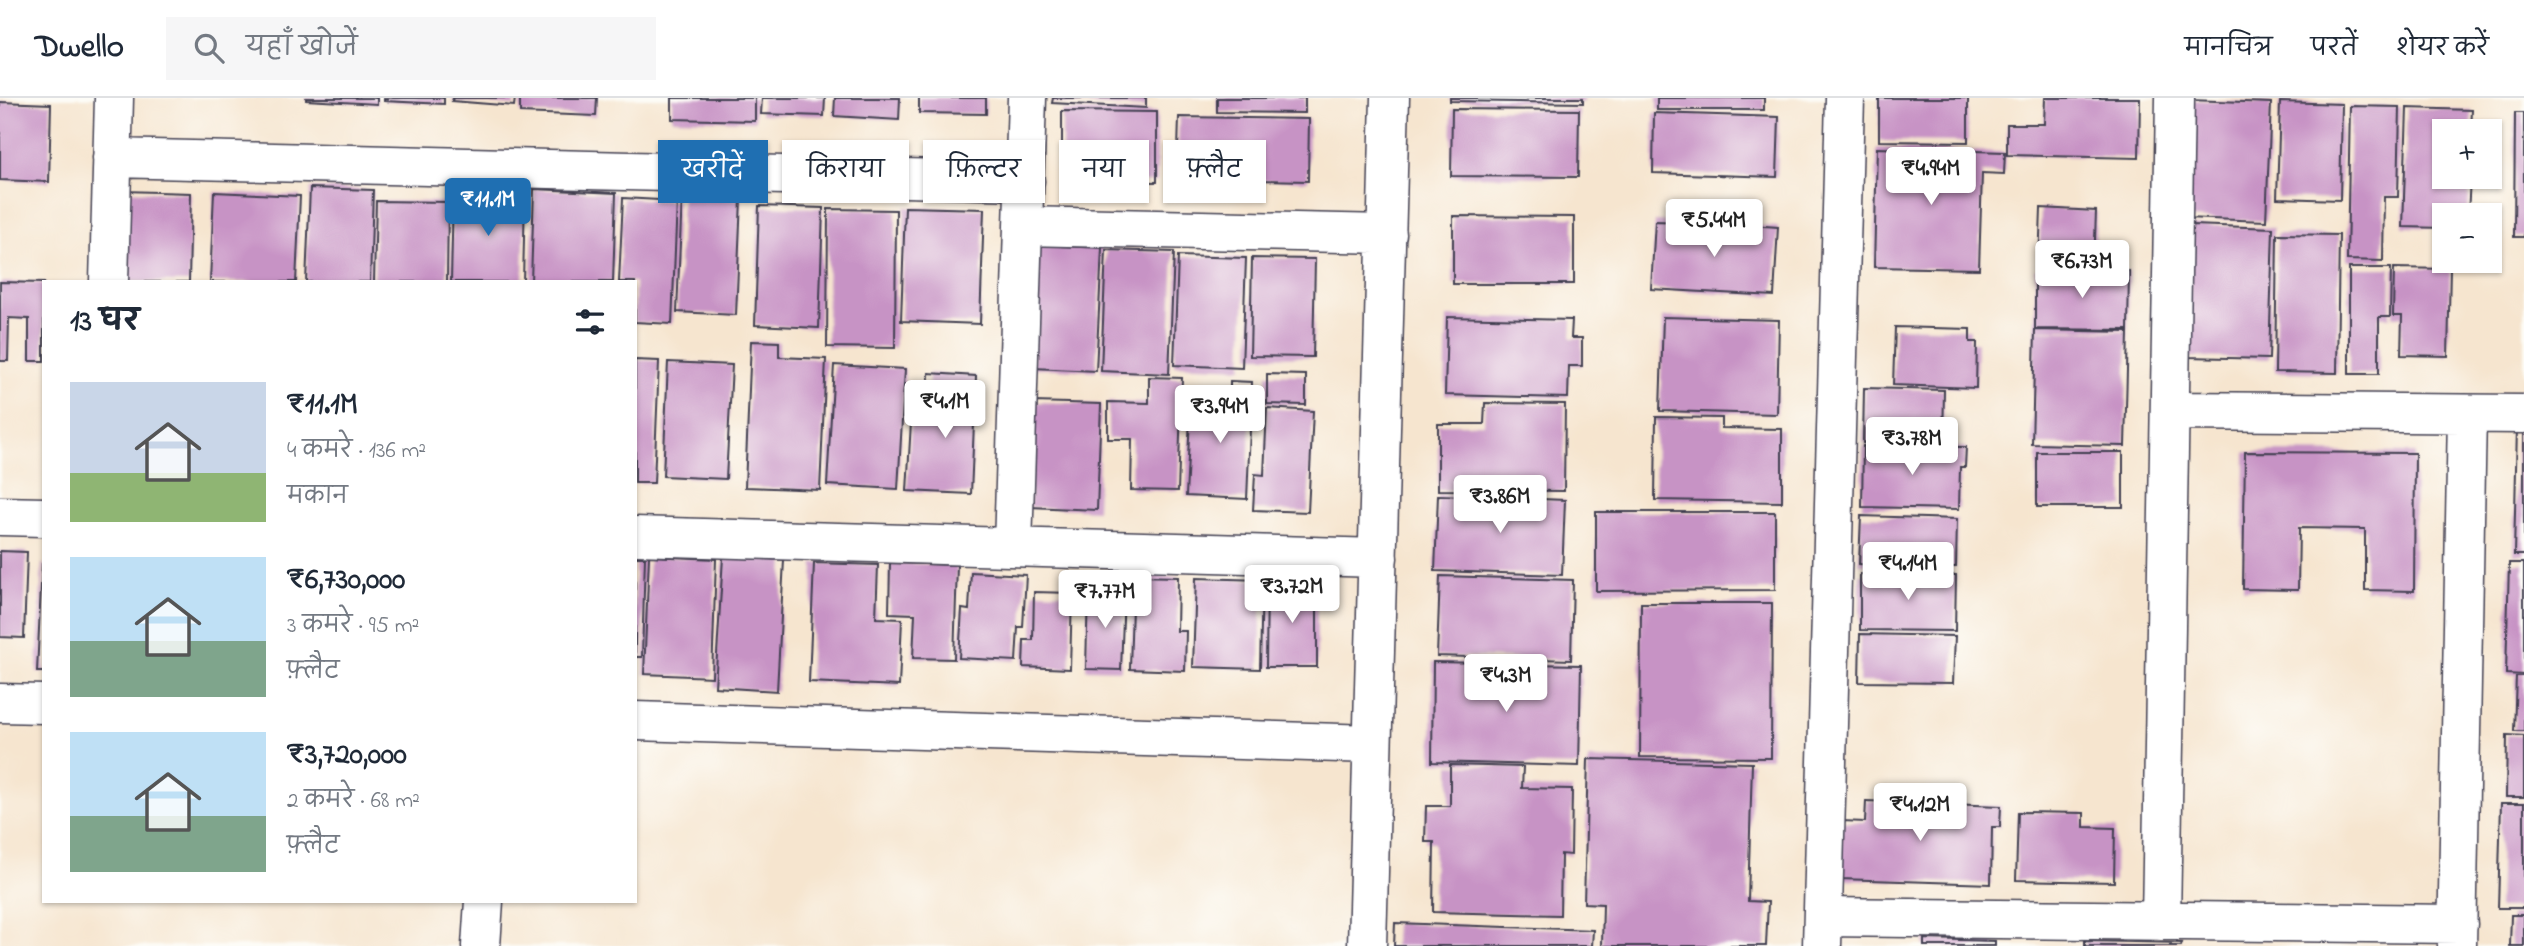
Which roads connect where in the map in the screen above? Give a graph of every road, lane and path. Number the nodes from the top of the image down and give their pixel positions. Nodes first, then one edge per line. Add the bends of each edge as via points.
1 (114, 98) edge
2 (1027, 98) edge
3 (1390, 98) edge
4 (1845, 98) edge
5 (2175, 98) edge
6 (1026, 140) edge
7 (112, 159) junction
8 (923, 179) edge
9 (1024, 203) edge
10 (1023, 226) junction
11 (1387, 234) junction
12 (109, 280) edge
13 (2170, 411) junction
14 (2467, 414) junction
15 (2524, 414) edge
16 (0, 516) edge
17 (42, 517) edge
18 (637, 536) edge
19 (1013, 547) junction
20 (1378, 558) junction
21 (0, 703) edge
22 (42, 704) edge
23 (637, 722) edge
24 (1372, 744) junction
25 (484, 903) edge
26 (2161, 921) junction
27 (1822, 931) edge
28 (2458, 935) edge
29 (481, 946) edge
30 (1367, 946) edge

1 - 7 street
2 - 6 street
3 - 11 street
4 - 27 street
5 - 13 street
7 - 8 street
7 - 12 street
9 - 10 street
10 - 11 street
10 - 19 street
11 - 20 street
13 - 14 street
13 - 26 street
14 - 15 street
14 - 28 street
16 - 17 street
18 - 19 street
19 - 20 street
20 - 24 street
21 - 22 street
23 - 24 street
24 - 30 street
25 - 29 street
26 - 27 street
26 - 28 street

